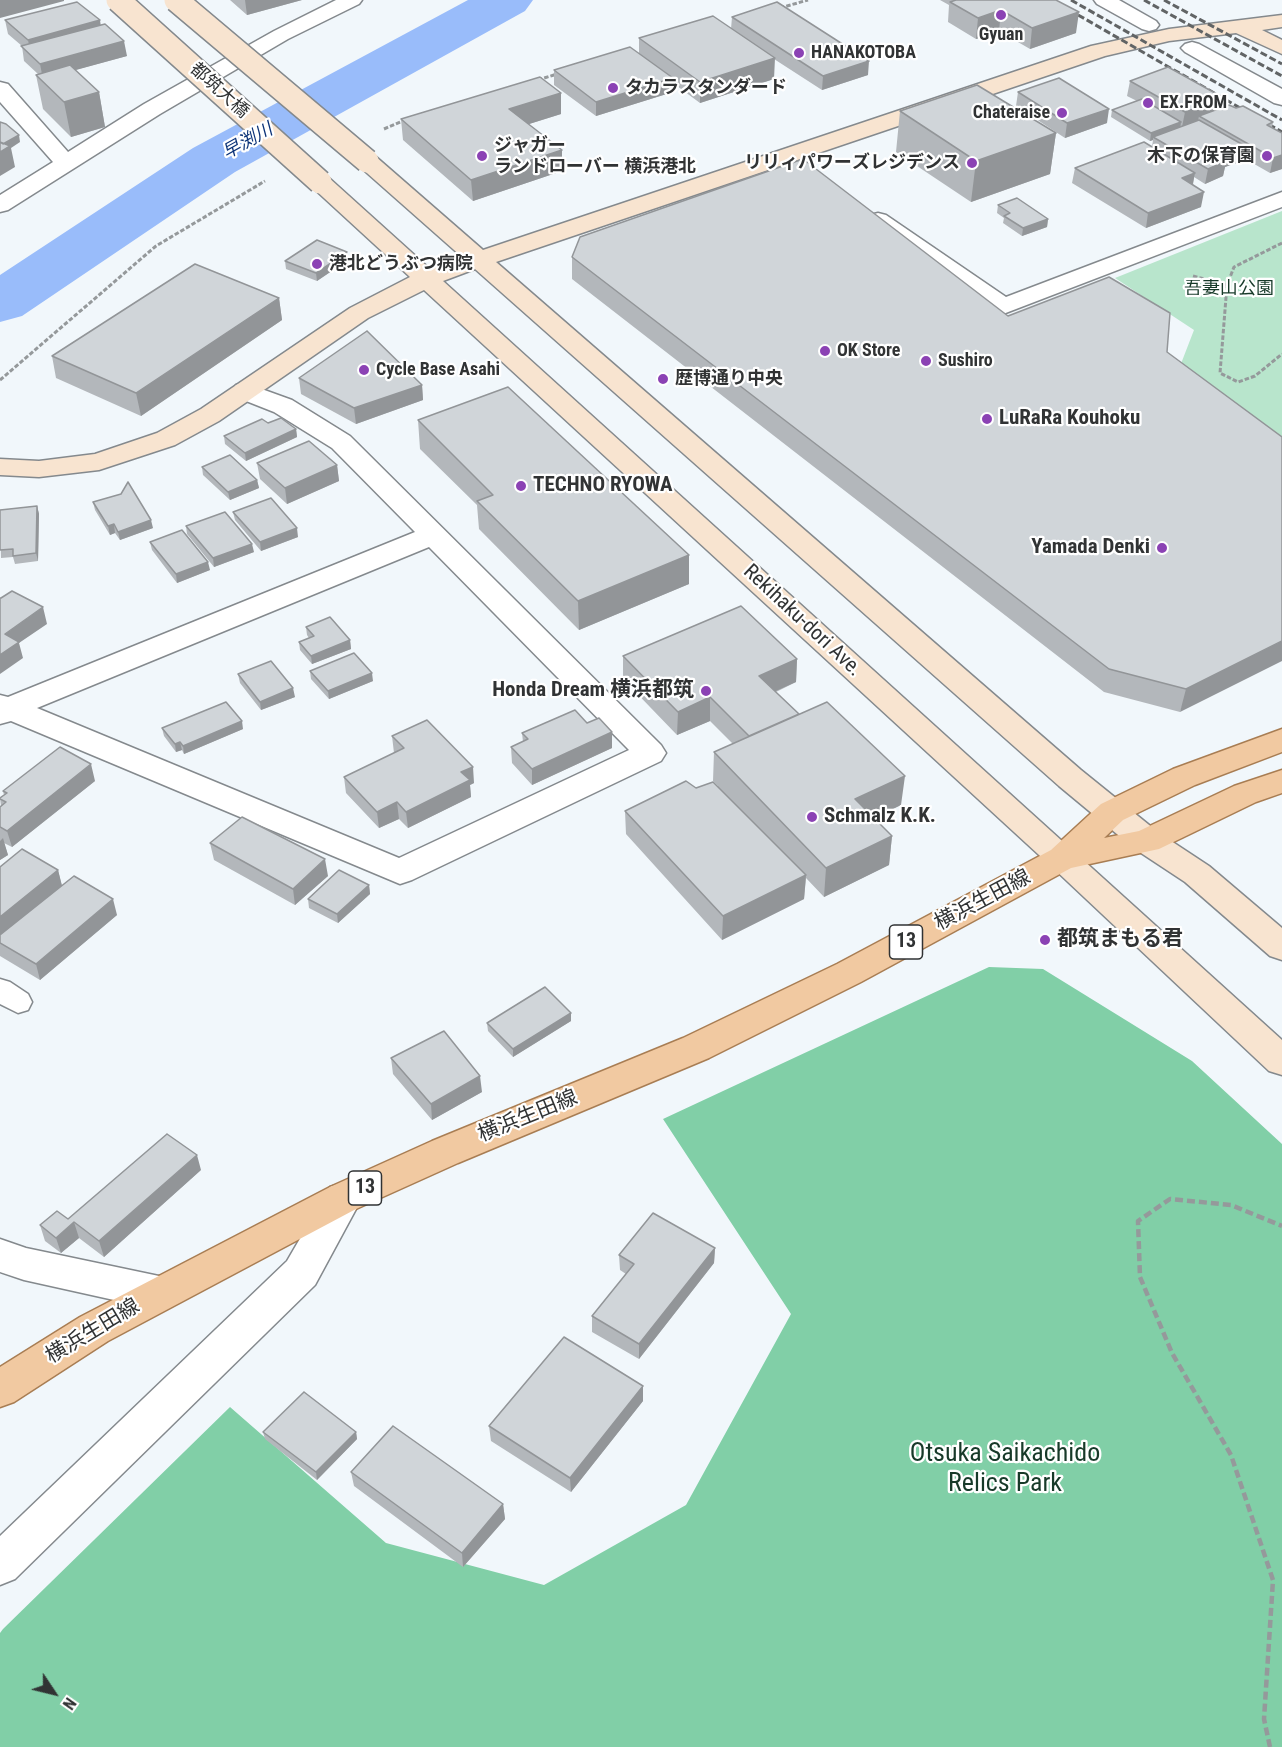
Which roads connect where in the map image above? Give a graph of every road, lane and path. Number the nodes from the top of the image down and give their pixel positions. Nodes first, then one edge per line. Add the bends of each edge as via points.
1 (118, 0) edge
2 (176, 0) edge
3 (352, 0) edge
4 (1104, 0) edge
5 (1282, 21) edge
6 (1237, 24) junction
7 (1149, 25) dead end
8 (1192, 48) dead end
9 (1282, 48) edge
10 (0, 89) edge
11 (1282, 98) edge
12 (788, 156) junction
13 (65, 162) junction
14 (809, 171) edge
15 (320, 182) joint
16 (1282, 199) edge
17 (0, 205) edge
18 (858, 205) edge
19 (1282, 243) edge
20 (480, 259) junction
21 (1193, 276) dead end
22 (426, 279) junction
23 (1227, 285) junction
24 (1282, 354) edge
25 (245, 391) junction
26 (0, 467) edge
27 (435, 534) junction
28 (2, 710) edge
29 (1282, 740) edge
30 (1282, 781) edge
31 (1112, 812) junction
32 (1147, 841) junction
33 (1063, 858) junction
34 (1282, 947) edge
35 (1282, 1061) edge
36 (343, 1198) junction
37 (1282, 1226) edge
38 (0, 1255) edge
39 (159, 1293) junction
40 (0, 1389) edge
41 (0, 1565) edge
42 (1270, 1747) edge

1 - 15 street, 都筑大橋, bridge
2 - 20 street, 都筑大橋, bridge
3 - 13 street via 281,35
4 - 7 street
5 - 6 street
6 - 9 street
6 - 12 street via 1099,51
8 - 11 street
10 - 13 street
12 - 14 street
12 - 20 street
13 - 17 street
15 - 22 street, Rekihaku-dori Ave.
16 - 18 street via 1076,289 1003,307
19 - 23 path via 1234,267
20 - 22 street
20 - 31 street
21 - 23 path
22 - 25 street via 359,313
22 - 33 street, Rekihaku-dori Ave.
23 - 24 path via 1220,373 1238,382 1255,376
25 - 26 street via 210,416 166,439 99,462 39,469
25 - 27 street via 283,406 341,442
27 - 28 street
27 - 28 street via 650,753 400,872
29 - 31 main road, 横浜生田線 / 13 via 1184,777
30 - 32 main road, 横浜生田線 / 13
31 - 32 street
31 - 33 main road, 横浜生田線 / 13
32 - 33 main road, 横浜生田線 / 13
32 - 34 street via 1197,874
33 - 35 street, Rekihaku-dori Ave.
33 - 36 main road, 横浜生田線 / 13 via 849,973 696,1048
36 - 39 main road, 横浜生田線 / 13
36 - 41 street via 301,1273
37 - 42 path via 1231,1205 1170,1199 1138,1221 1140,1277 1172,1353 1231,1455 1273,1580 1264,1719
38 - 39 street via 24,1264
39 - 40 main road, 横浜生田線 / 13

